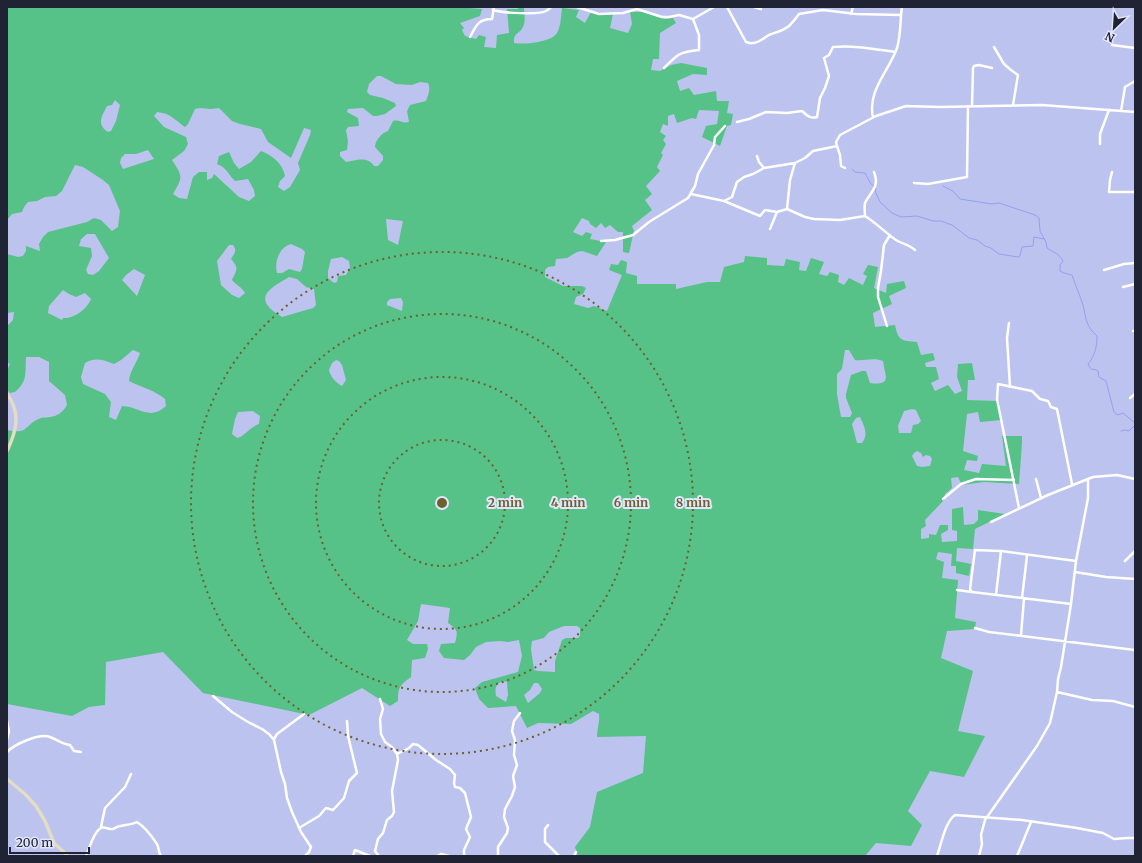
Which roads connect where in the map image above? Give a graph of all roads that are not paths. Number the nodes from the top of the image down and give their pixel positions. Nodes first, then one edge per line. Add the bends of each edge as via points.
1 (551, 7) edge
2 (577, 7) edge
3 (714, 7) edge
4 (727, 7) edge
5 (754, 7) edge
6 (853, 7) edge
7 (902, 7) edge
8 (588, 8) edge
9 (640, 8) edge
10 (822, 8) edge
11 (494, 9) edge
12 (761, 9) dead end
13 (851, 14) junction
14 (901, 15) junction
15 (693, 19) junction
16 (470, 37) dead end
17 (1112, 45) dead end
18 (994, 47) dead end
19 (1135, 48) edge
20 (895, 52) junction
21 (664, 68) dead end
22 (992, 68) dead end
23 (1135, 81) edge
24 (1013, 105) junction
25 (968, 106) junction
26 (972, 106) junction
27 (1109, 110) junction
28 (1121, 111) junction
29 (1135, 112) edge
30 (873, 118) junction
31 (737, 122) dead end
32 (725, 126) dead end
33 (1100, 144) dead end
34 (837, 146) junction
35 (757, 156) dead end
36 (796, 163) junction
37 (764, 168) junction
38 (845, 168) dead end
39 (874, 172) dead end
40 (1112, 172) dead end
41 (914, 183) dead end
42 (1135, 192) edge
43 (691, 194) junction
44 (724, 201) junction
45 (786, 209) junction
46 (777, 212) junction
47 (865, 216) junction
48 (770, 229) dead end
49 (890, 234) junction
50 (602, 241) dead end
51 (915, 250) dead end
52 (1135, 263) edge
53 (1104, 270) dead end
54 (1135, 284) edge
55 (1123, 287) dead end
56 (1009, 323) dead end
57 (887, 326) dead end
58 (1010, 387) junction
59 (7, 394) edge
60 (1135, 394) edge
61 (1130, 398) dead end
62 (7, 451) edge
63 (1135, 478) edge
64 (1036, 479) dead end
65 (1014, 480) junction
66 (1088, 480) junction
67 (1072, 484) junction
68 (1041, 498) junction
69 (943, 499) dead end
70 (1019, 508) junction
71 (991, 522) dead end
72 (1001, 551) junction
73 (1135, 551) edge
74 (1027, 556) junction
75 (1076, 561) junction
76 (1125, 562) dead end
77 (1075, 572) junction
78 (1135, 580) edge
79 (957, 590) dead end
80 (972, 592) junction
81 (996, 595) junction
82 (1023, 598) junction
83 (1071, 604) junction
84 (975, 628) dead end
85 (1021, 635) junction
86 (1064, 642) junction
87 (1135, 650) edge
88 (1057, 692) junction
89 (213, 696) dead end
90 (380, 699) dead end
91 (1135, 707) edge
92 (520, 713) dead end
93 (304, 714) dead end
94 (7, 721) edge
95 (347, 721) dead end
96 (7, 740) edge
97 (274, 740) junction
98 (7, 752) edge
99 (81, 752) dead end
100 (397, 754) junction
101 (131, 774) dead end
102 (7, 779) edge
103 (988, 817) junction
104 (1031, 822) junction
105 (548, 825) dead end
106 (100, 828) junction
107 (298, 828) junction
108 (1135, 838) edge
109 (576, 852) dead end
110 (68, 856) edge
111 (86, 856) edge
112 (161, 856) edge
113 (305, 856) edge
114 (353, 856) edge
115 (370, 856) edge
116 (379, 856) edge
117 (437, 856) edge
118 (449, 856) edge
119 (464, 856) edge
120 (498, 856) edge
121 (559, 856) edge
122 (574, 856) edge
123 (937, 856) edge
124 (980, 856) edge
125 (1017, 856) edge

1 - 11 street via 541,13 524,14
2 - 8 street
3 - 15 street
4 - 10 street via 748,43 782,30 799,14
5 - 12 street
6 - 13 street
7 - 14 street
8 - 9 street via 600,14 615,14
9 - 15 street via 662,17 679,15
10 - 13 street
11 - 16 street via 492,19 479,22
13 - 14 street
14 - 20 street
15 - 21 street via 699,35 699,50 683,52
17 - 19 street
18 - 24 street via 1004,64 1018,75
20 - 30 street via 874,95
20 - 31 street via 872,47 833,47 824,58 828,76 820,98 817,117 806,116 802,112 766,112
22 - 26 street via 974,66
23 - 28 street via 1125,87
24 - 26 street
24 - 27 street
25 - 26 street
25 - 30 street via 906,106
25 - 41 street via 967,177 928,184
27 - 28 street
27 - 33 street via 1100,134
28 - 29 street
30 - 34 street via 840,135 836,142
32 - 43 street via 715,137 714,145 698,174
34 - 36 street via 814,151
34 - 38 street via 841,166
35 - 37 street
36 - 37 street
36 - 45 street via 790,180
37 - 44 street via 739,181 732,197
39 - 47 street via 876,186 865,203
40 - 42 street via 1109,192
43 - 44 street
43 - 50 street via 633,235
44 - 46 street via 760,216 764,210
45 - 46 street
45 - 47 street via 814,219 840,220
46 - 48 street
47 - 49 street
49 - 51 street
49 - 57 street via 884,245 878,288 878,297
52 - 53 street
54 - 55 street
56 - 58 street
58 - 65 street via 998,384 997,399
58 - 67 street via 1032,391 1040,399 1048,401 1051,408 1057,409
59 - 62 street via 14,403 17,421
60 - 61 street
63 - 66 street via 1107,475
64 - 68 street
65 - 69 street via 976,479 961,484
65 - 70 street
66 - 67 street
66 - 75 street via 1088,498
67 - 68 street
68 - 70 street
70 - 71 street
72 - 74 street
72 - 80 street via 975,550
72 - 81 street
73 - 76 street
74 - 75 street
74 - 82 street
75 - 77 street
77 - 78 street
77 - 83 street
79 - 80 street
80 - 81 street
81 - 82 street
82 - 83 street
82 - 85 street
83 - 86 street
84 - 85 street
85 - 86 street
86 - 87 street
86 - 88 street
88 - 91 street
88 - 103 street via 1045,733
89 - 97 street
90 - 100 street via 383,709 380,719 381,734
92 - 120 street via 514,721 512,730 517,765 513,776 515,787 505,809 504,817 508,828 498,847
93 - 97 street via 277,734
94 - 96 street
95 - 107 street via 357,773 349,781 344,798 333,810 326,808
97 - 107 street via 287,798
98 - 99 street via 29,739 49,737 70,745 74,751
100 - 116 street via 392,791 394,812 387,820 384,833 378,839 375,850
100 - 119 street via 413,744 418,745 455,775 456,787 466,793 471,817 466,829 470,837
101 - 106 street via 125,788 105,808
102 - 110 street via 36,806 54,843
103 - 104 street
103 - 123 street via 953,816
103 - 124 street via 982,828
104 - 108 street via 1103,833 1114,839
104 - 125 street
105 - 121 street via 545,829 545,842
106 - 111 street
106 - 112 street via 110,830 137,822 158,845
107 - 113 street via 311,847
109 - 122 street
114 - 115 street via 355,850
117 - 118 street

